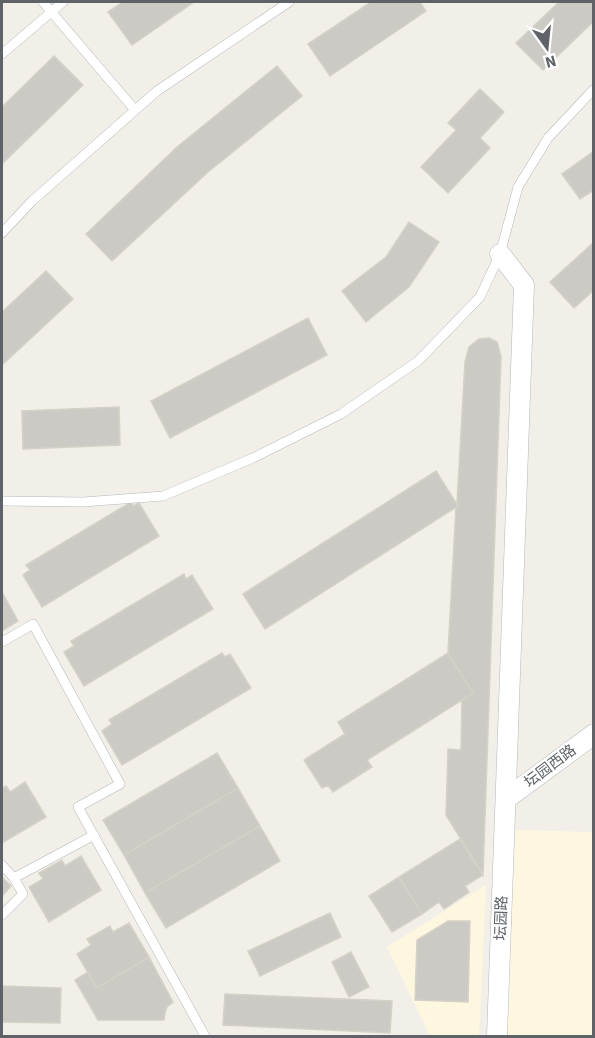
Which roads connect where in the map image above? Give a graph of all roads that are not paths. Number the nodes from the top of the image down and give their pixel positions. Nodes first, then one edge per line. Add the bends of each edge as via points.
1 (43, 2) edge
2 (63, 2) edge
3 (289, 2) edge
4 (51, 11) junction
5 (2, 54) edge
6 (594, 89) edge
7 (135, 110) junction
8 (2, 233) edge
9 (500, 254) junction
10 (2, 501) edge
11 (2, 642) edge
12 (594, 734) edge
13 (506, 799) junction
14 (94, 835) junction
15 (2, 865) edge
16 (14, 878) junction
17 (2, 915) edge
18 (205, 1036) edge
19 (497, 1036) edge

1 - 4 lane
2 - 4 lane
3 - 7 lane
4 - 5 lane
4 - 7 lane
6 - 9 lane via 548,138 518,187
7 - 8 lane via 32,201
9 - 10 lane via 480,297 418,361 341,414 253,458 163,496 82,502
9 - 13 street, 坛园路 via 524,285
11 - 14 lane via 33,624 120,784 78,807
12 - 13 street, 坛园西路
13 - 19 street, 坛园路
14 - 16 lane
14 - 18 lane
15 - 16 lane
16 - 17 lane via 22,894

